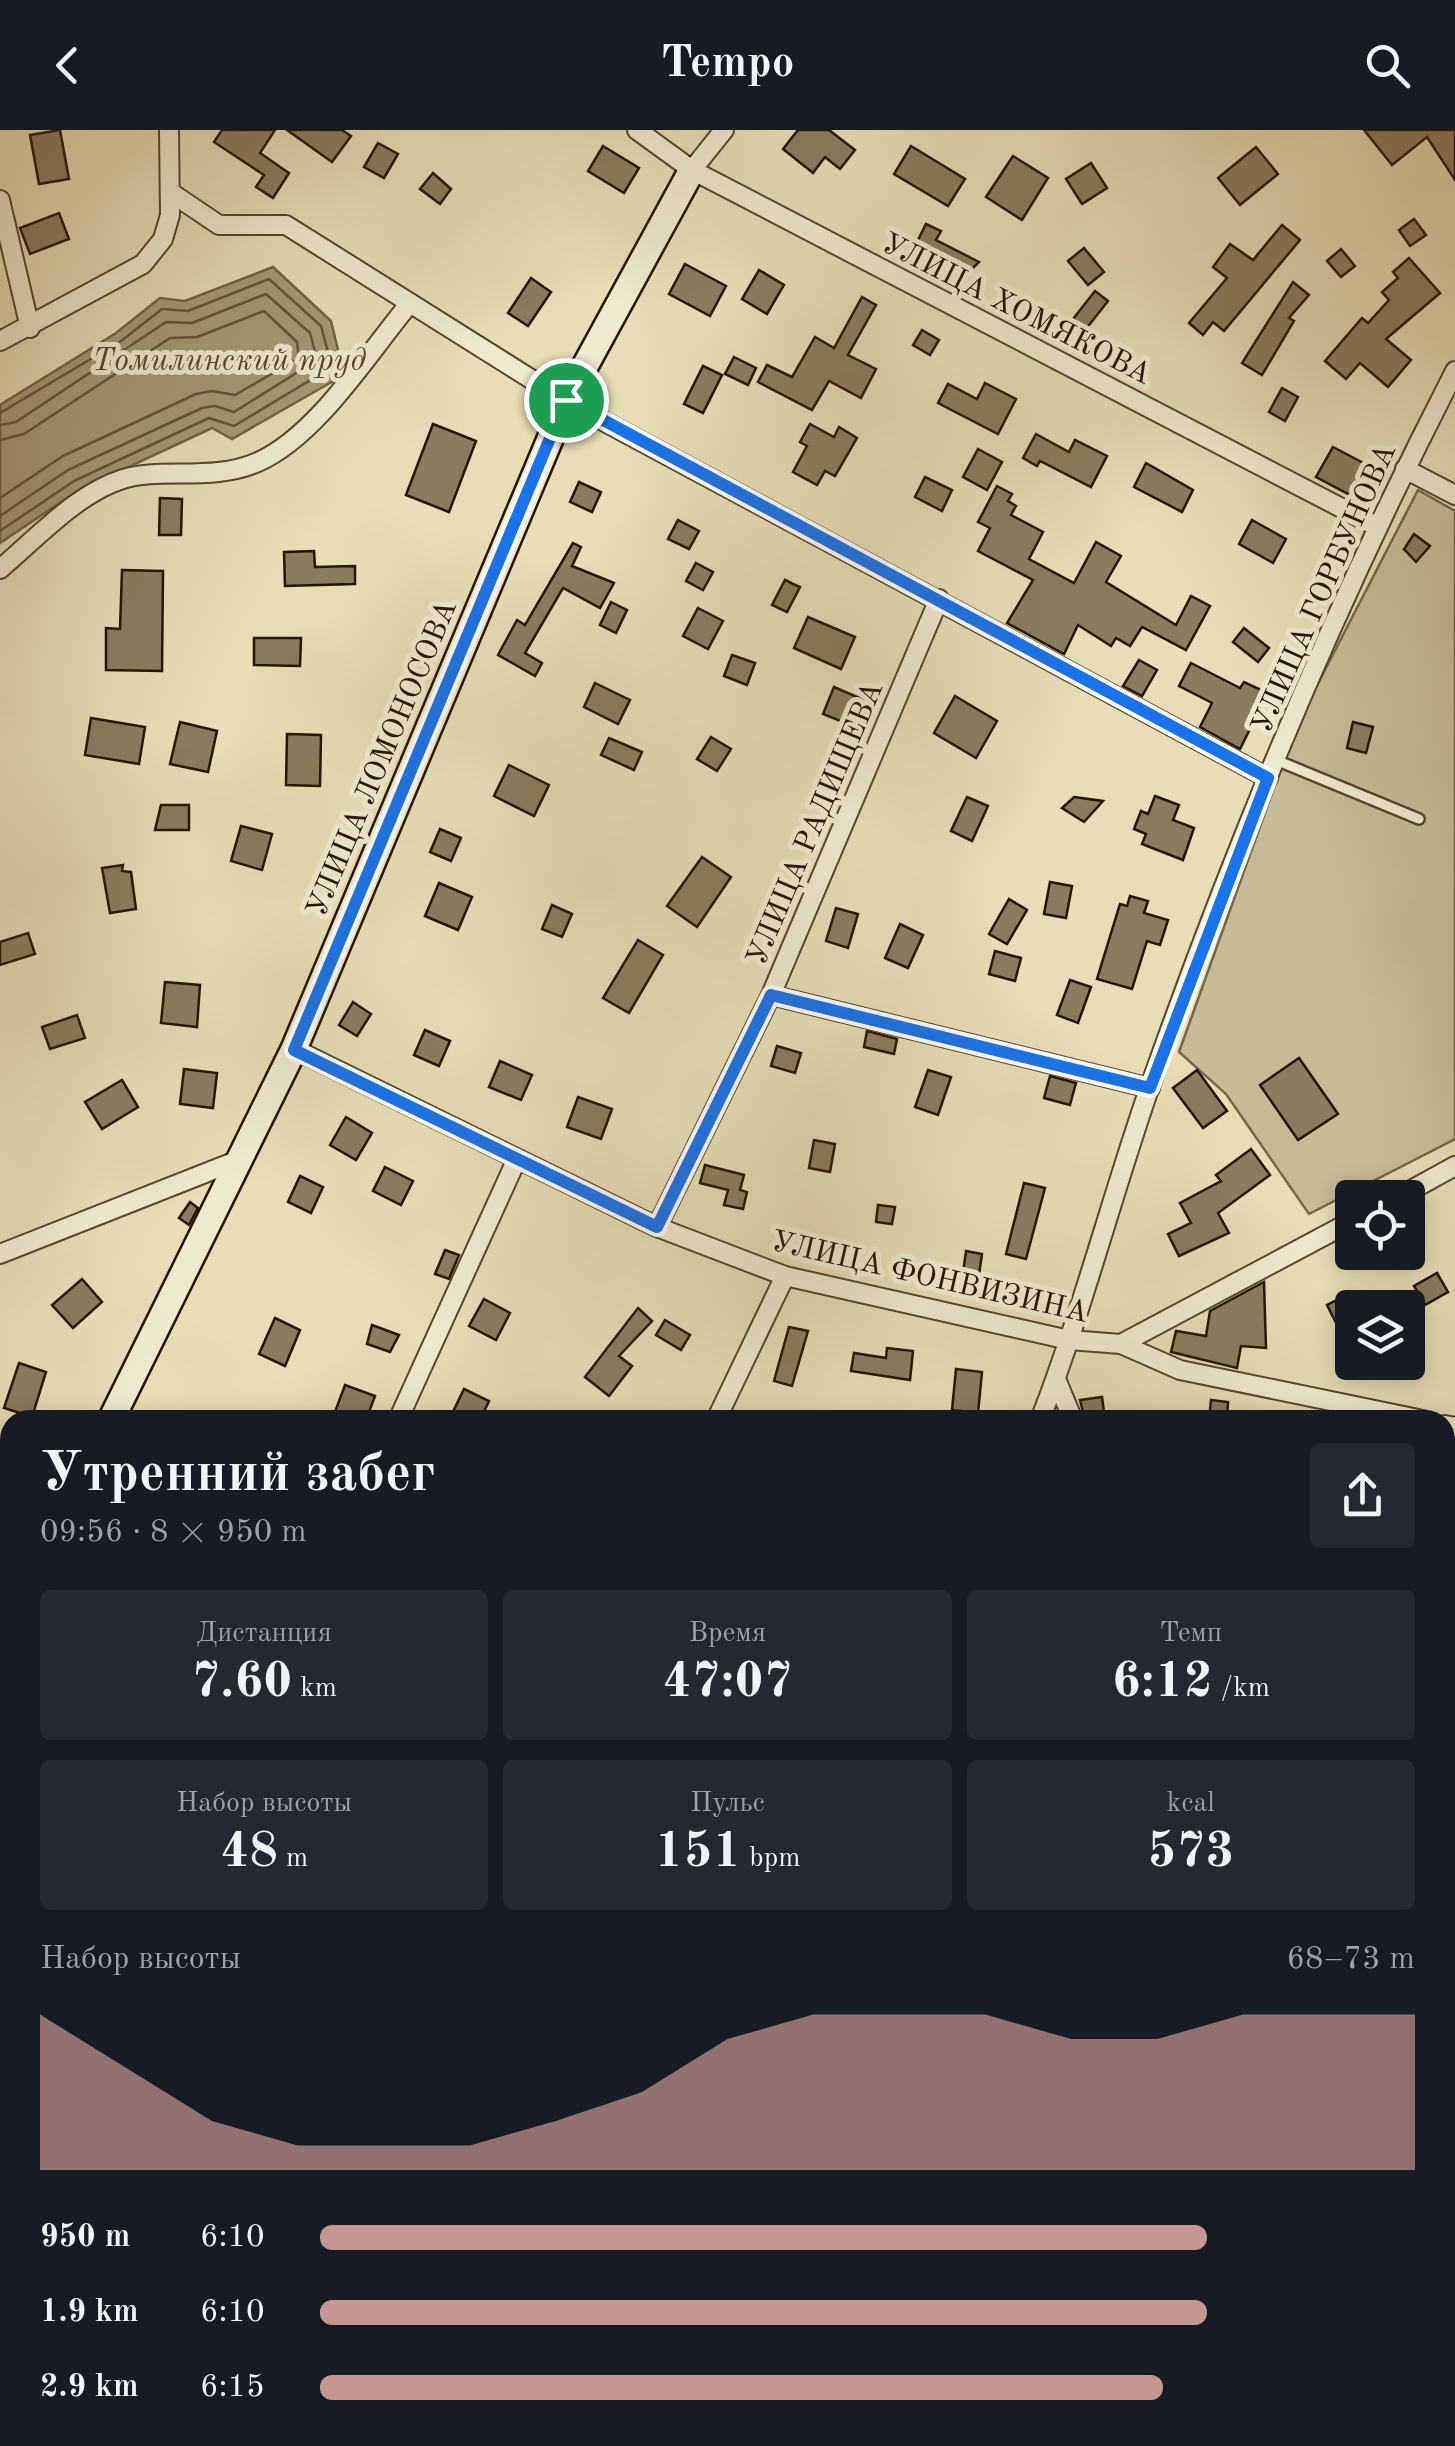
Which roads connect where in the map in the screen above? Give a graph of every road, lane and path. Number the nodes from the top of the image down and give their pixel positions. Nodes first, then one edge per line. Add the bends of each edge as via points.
1 (170, 130) edge
2 (638, 130) edge
3 (724, 130) edge
4 (692, 170) junction
5 (173, 194) junction
6 (0, 200) edge
7 (410, 303) junction
8 (30, 328) junction
9 (0, 341) edge
10 (1455, 371) edge
11 (566, 400) junction
12 (1405, 469) junction
13 (1455, 496) edge
14 (1378, 526) junction
15 (0, 569) edge
16 (939, 599) junction
17 (1272, 769) junction
18 (1419, 819) dead end
19 (771, 995) junction
20 (294, 1050) junction
21 (1150, 1088) junction
22 (244, 1158) junction
23 (516, 1161) junction
24 (1455, 1166) edge
25 (1425, 1183) edge
26 (657, 1227) junction
27 (1335, 1230) edge
28 (0, 1254) edge
29 (785, 1276) junction
30 (1068, 1340) junction
31 (1121, 1344) junction
32 (1056, 1379) junction
33 (116, 1410) edge
34 (403, 1410) edge
35 (721, 1410) edge
36 (1044, 1410) edge
37 (1069, 1410) edge
38 (1374, 1410) edge

1 - 5 street
2 - 4 street, УЛИЦА ХОМЯКОВА
3 - 4 street, УЛИЦА ЛОМОНОСОВА
4 - 11 street, УЛИЦА ЛОМОНОСОВА
4 - 14 street, УЛИЦА ХОМЯКОВА
5 - 7 street via 219,225 286,225
5 - 8 street via 163,239 143,264
6 - 8 street
7 - 11 street
7 - 15 street via 297,438 257,463 202,476 124,478 77,504
8 - 9 street
10 - 12 street, УЛИЦА ГОРБУНОВА
11 - 16 street
11 - 20 street, УЛИЦА ЛОМОНОСОВА
12 - 13 street
12 - 14 street, УЛИЦА ГОРБУНОВА
14 - 17 street, УЛИЦА ГОРБУНОВА
16 - 17 street
16 - 19 street, УЛИЦА РАДИЩЕВА
17 - 18 lane
17 - 21 street, УЛИЦА ГОРБУНОВА
19 - 21 street
19 - 26 street, УЛИЦА РАДИЩЕВА
20 - 22 street, УЛИЦА ЛОМОНОСОВА
20 - 23 street, УЛИЦА ФОНВИЗИНА
21 - 30 street, УЛИЦА ГОРБУНОВА
22 - 28 street
22 - 33 street, УЛИЦА ЛОМОНОСОВА
23 - 26 street, УЛИЦА ФОНВИЗИНА
23 - 34 street
24 - 25 street
26 - 29 street, УЛИЦА ФОНВИЗИНА
27 - 31 street
29 - 30 street, УЛИЦА ФОНВИЗИНА
29 - 35 street
30 - 31 street, УЛИЦА ФОНВИЗИНА
30 - 32 street, УЛИЦА ГОРБУНОВА
31 - 38 street via 1180,1370
32 - 36 street, УЛИЦА ГОРБУНОВА
32 - 37 street

